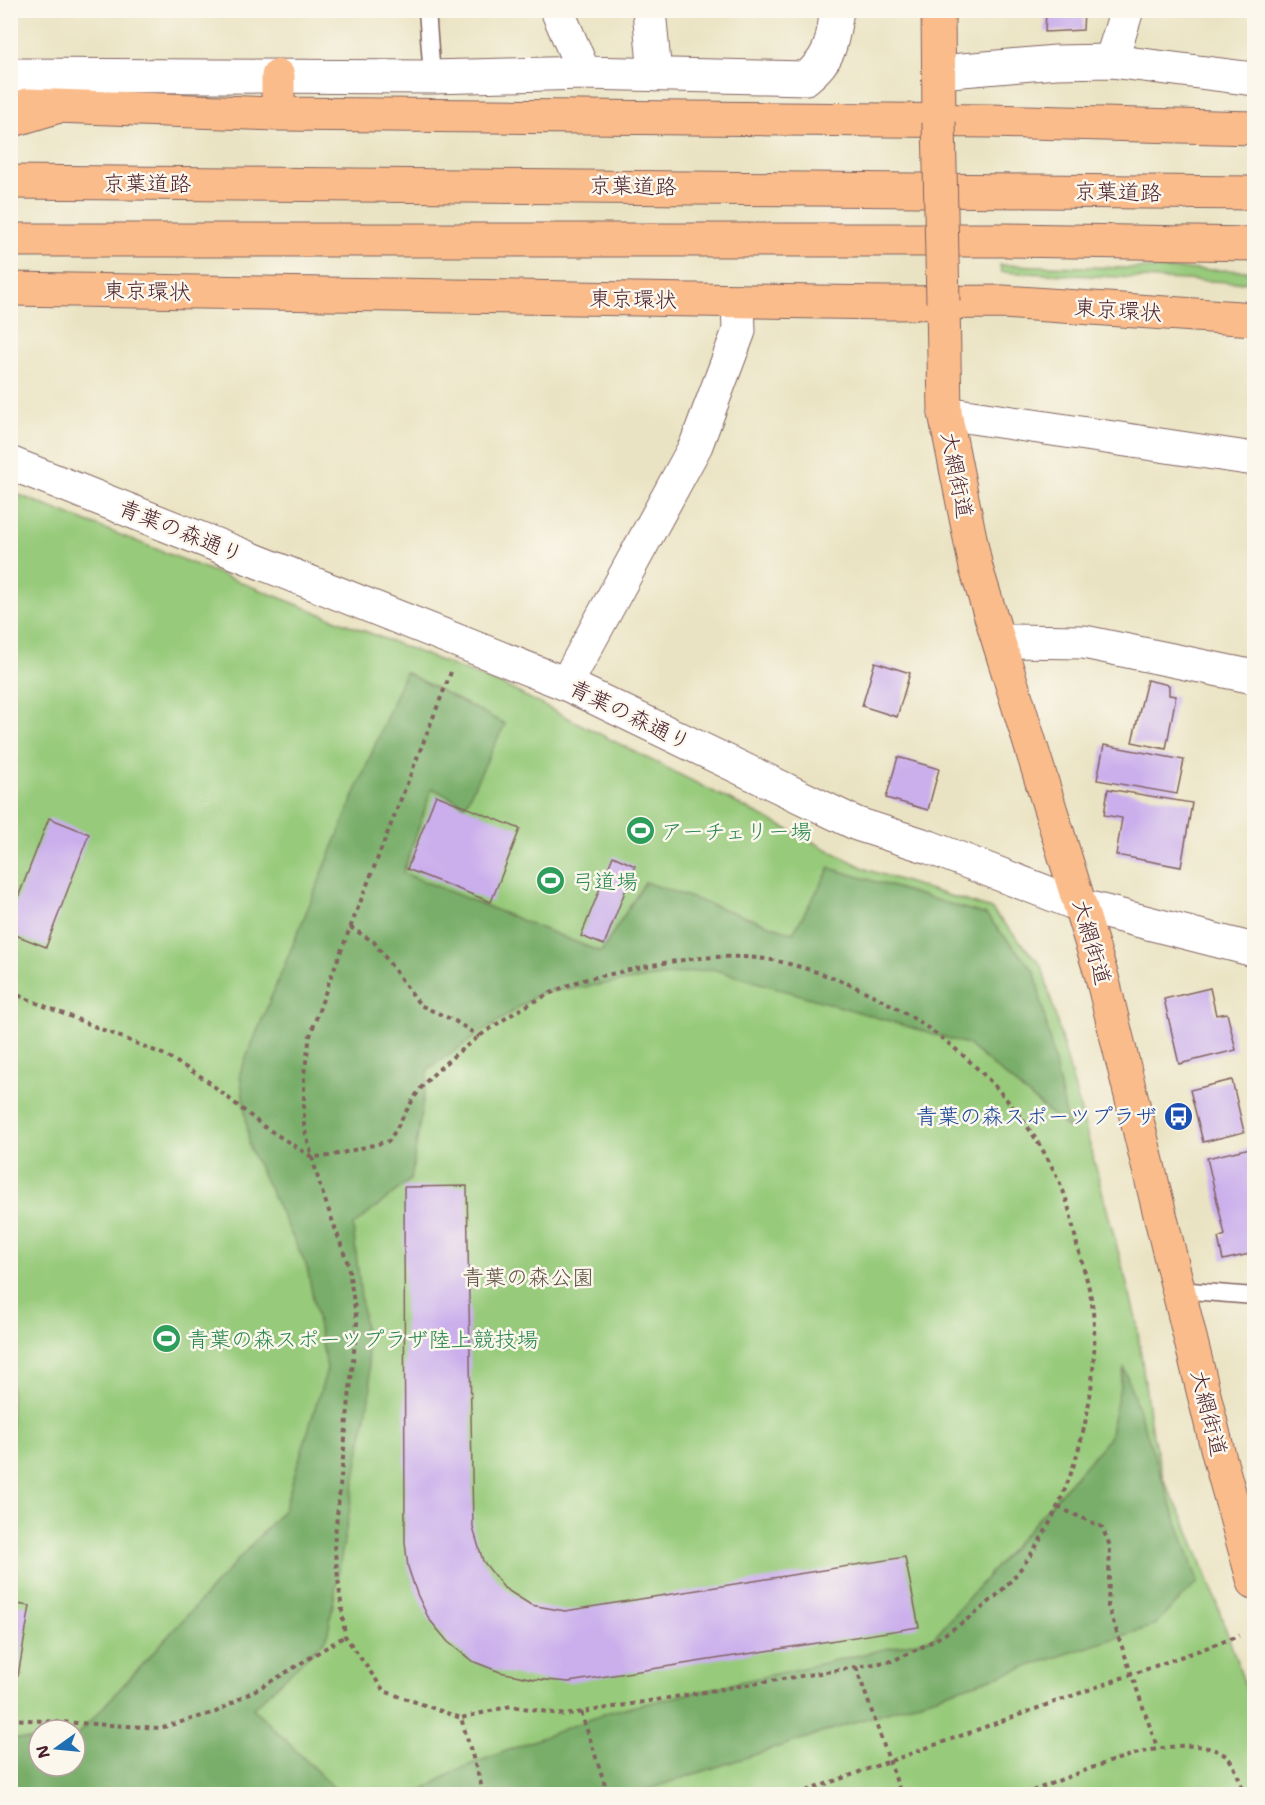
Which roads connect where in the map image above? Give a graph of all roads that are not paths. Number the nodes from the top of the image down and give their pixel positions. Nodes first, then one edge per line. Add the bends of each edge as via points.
1 (427, 10) edge
2 (557, 10) edge
3 (649, 10) edge
4 (837, 10) edge
5 (938, 10) edge
6 (1127, 10) edge
7 (1111, 61) junction
8 (939, 72) junction
9 (584, 73) junction
10 (10, 75) edge
11 (655, 75) junction
12 (278, 76) junction
13 (432, 77) junction
14 (1254, 79) edge
15 (10, 104) edge
16 (56, 107) junction
17 (278, 114) junction
18 (10, 121) edge
19 (939, 122) junction
20 (1254, 128) edge
21 (10, 182) edge
22 (1254, 193) edge
23 (10, 240) edge
24 (1254, 244) edge
25 (10, 289) edge
26 (738, 301) junction
27 (943, 302) junction
28 (1254, 319) edge
29 (945, 413) junction
30 (1254, 459) edge
31 (10, 463) edge
32 (999, 641) junction
33 (1254, 677) edge
34 (566, 684) junction
35 (1082, 906) junction
36 (1254, 950) edge
37 (1178, 1290) junction
38 (1254, 1296) edge
39 (1254, 1582) edge

1 - 13 lane
2 - 9 street
3 - 11 street
4 - 11 street via 831,50 806,78
5 - 8 main road
6 - 7 street
7 - 8 street
7 - 14 street
8 - 19 main road
9 - 11 street
9 - 13 street
10 - 12 street
12 - 13 street
12 - 17 main road
15 - 16 main road
16 - 17 main road
16 - 18 main road
17 - 19 main road
19 - 20 main road
19 - 27 main road, 大網街道, bridge
21 - 22 main road, 京葉道路
23 - 24 main road via 1007,240
25 - 26 main road, 東京環状
26 - 27 main road, 東京環状
26 - 34 street via 739,332 696,445
27 - 28 main road, 東京環状 via 1003,302
27 - 29 main road, 大網街道
29 - 30 street
29 - 32 main road, 大網街道 via 976,568
31 - 34 street, 青葉の森通り
32 - 33 street via 1084,642
32 - 35 main road, 大網街道
34 - 35 street, 青葉の森通り via 857,824 929,847
35 - 36 street, 青葉の森通り
35 - 37 main road, 大網街道
37 - 38 lane
37 - 39 main road, 大網街道

